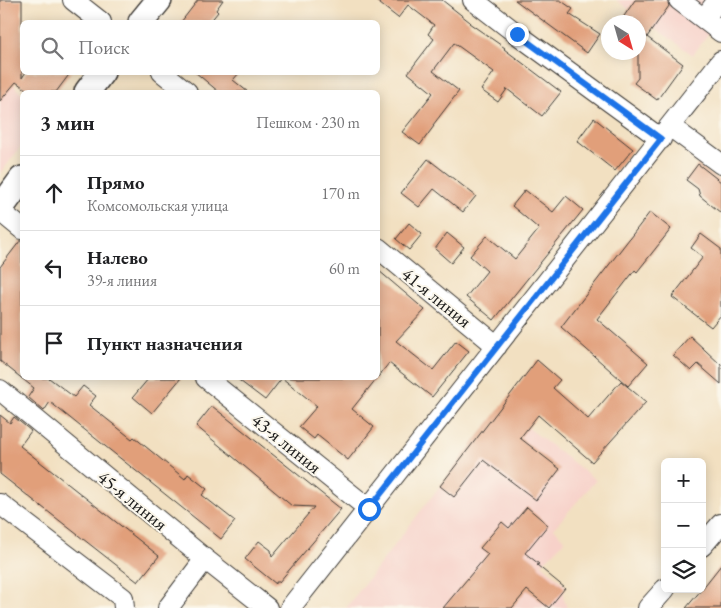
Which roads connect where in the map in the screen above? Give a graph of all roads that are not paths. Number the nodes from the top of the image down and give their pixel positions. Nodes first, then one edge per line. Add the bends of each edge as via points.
1 (73, 0) edge
2 (159, 0) edge
3 (473, 0) edge
4 (678, 0) edge
5 (718, 0) edge
6 (704, 19) junction
7 (98, 20) edge
8 (143, 20) edge
9 (721, 32) edge
10 (721, 61) edge
11 (100, 75) edge
12 (166, 75) edge
13 (88, 90) edge
14 (184, 90) edge
15 (666, 133) junction
16 (721, 164) edge
17 (20, 182) edge
18 (0, 210) edge
19 (20, 227) edge
20 (380, 250) edge
21 (497, 346) junction
22 (208, 380) edge
23 (0, 390) edge
24 (0, 504) edge
25 (369, 509) junction
26 (721, 524) edge
27 (706, 541) edge
28 (205, 559) junction
29 (661, 593) edge
30 (124, 608) edge
31 (168, 608) edge
32 (267, 608) edge
33 (290, 608) edge
34 (648, 608) edge

1 - 7 street
2 - 8 main road
3 - 15 street via 517,34
4 - 6 street
5 - 6 street
6 - 9 street
10 - 15 street
11 - 13 main road
12 - 14 street
15 - 16 street
15 - 21 street
17 - 18 main road
18 - 19 street
20 - 21 street, 41-я линия
21 - 25 street
22 - 25 street, 43-я линия
23 - 28 street, 45-я линия
24 - 30 street via 123,598
25 - 33 street
26 - 27 street
28 - 31 street
28 - 32 street, 45-я линия
29 - 34 street

